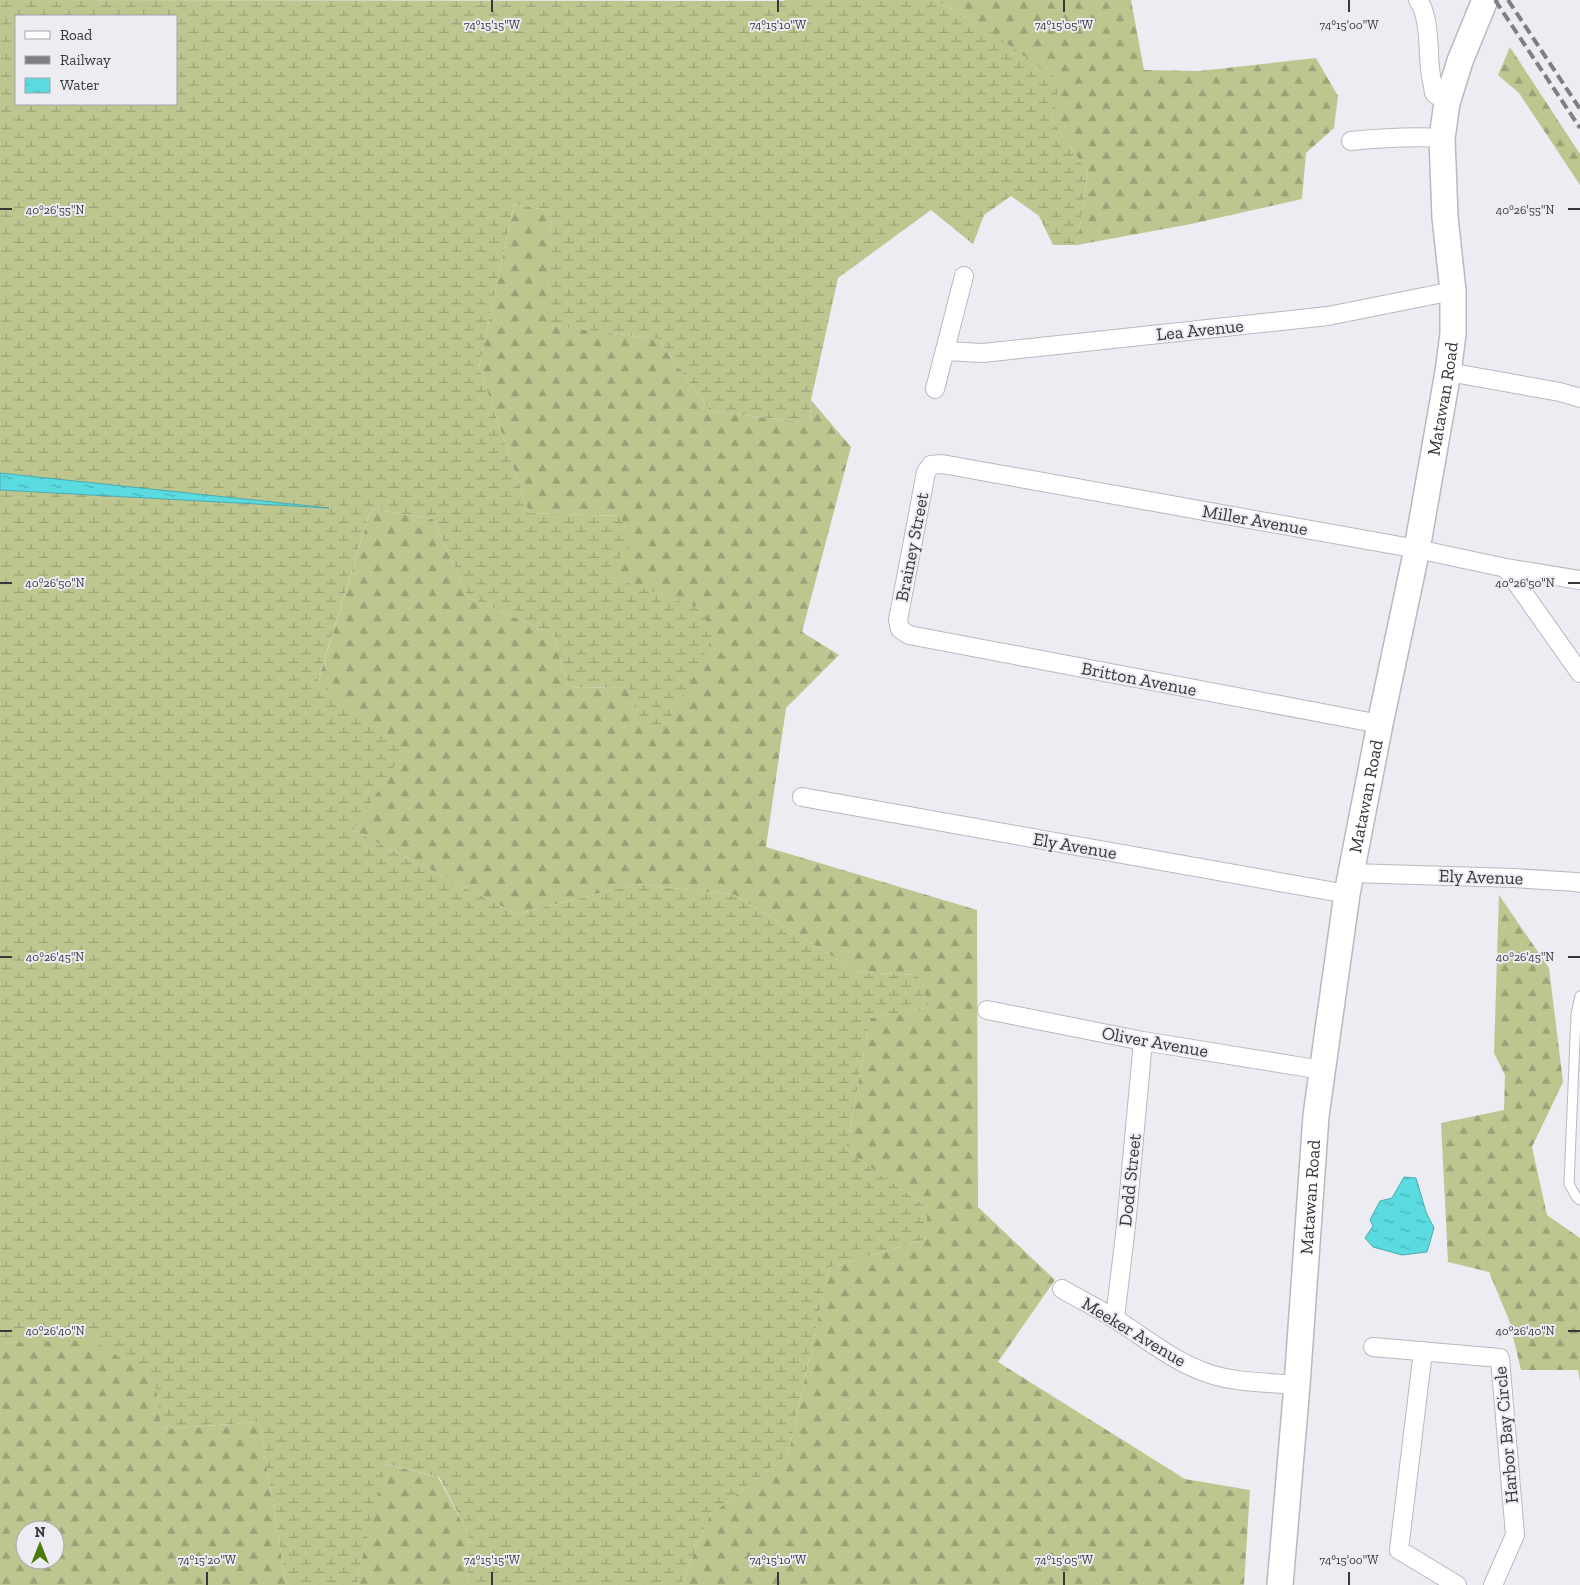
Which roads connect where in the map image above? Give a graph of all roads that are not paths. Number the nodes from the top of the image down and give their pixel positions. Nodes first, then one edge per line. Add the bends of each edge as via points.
1 (1418, 0) edge
2 (1481, 9) edge
3 (1448, 103) junction
4 (1442, 138) junction
5 (1351, 141) dead end
6 (964, 276) dead end
7 (1453, 291) junction
8 (945, 351) junction
9 (1448, 372) junction
10 (936, 389) dead end
11 (1580, 398) edge
12 (930, 465) joint
13 (1417, 549) junction
14 (1506, 568) junction
15 (1580, 580) edge
16 (900, 630) joint
17 (1580, 673) edge
18 (1380, 724) junction
19 (802, 797) dead end
20 (1580, 883) edge
21 (1349, 884) junction
22 (1580, 996) edge
23 (988, 1010) dead end
24 (1143, 1041) junction
25 (1322, 1070) junction
26 (1580, 1200) edge
27 (1062, 1289) dead end
28 (1115, 1318) junction
29 (1373, 1347) dead end
30 (1423, 1351) junction
31 (1297, 1385) junction
32 (1280, 1585) edge
33 (1457, 1585) edge
34 (1494, 1585) edge

1 - 3 street via 1428,29 1434,93
2 - 3 main road, Matawan Road via 1460,60
3 - 4 main road, Matawan Road
4 - 5 street
4 - 7 main road, Matawan Road via 1445,217
6 - 8 street
7 - 8 street, Lea Avenue via 1328,316 983,352
7 - 9 main road, Matawan Road via 1453,334
8 - 10 street
9 - 11 street
9 - 13 main road, Matawan Road
12 - 13 street, Miller Avenue via 942,464
12 - 16 street, Brainey Street via 926,472 898,620
13 - 14 street, Miller Avenue
13 - 18 main road, Matawan Road
14 - 15 street, Miller Avenue
14 - 17 street
16 - 18 street, Britton Avenue via 909,635
18 - 21 main road, Matawan Road
19 - 21 street, Ely Avenue
20 - 21 street, Ely Avenue via 1514,878
21 - 25 main road, Matawan Road
22 - 26 lane via 1576,1015 1569,1184
23 - 24 street, Oliver Avenue
24 - 25 street, Oliver Avenue
24 - 28 street, Dodd Street
25 - 31 main road, Matawan Road
27 - 28 street, Meeker Avenue
28 - 31 street, Meeker Avenue via 1178,1361 1207,1373 1230,1379
29 - 30 street, Harbor Bay Circle
30 - 33 street via 1398,1550
30 - 34 street, Harbor Bay Circle via 1500,1358 1515,1535
31 - 32 main road, Matawan Road

